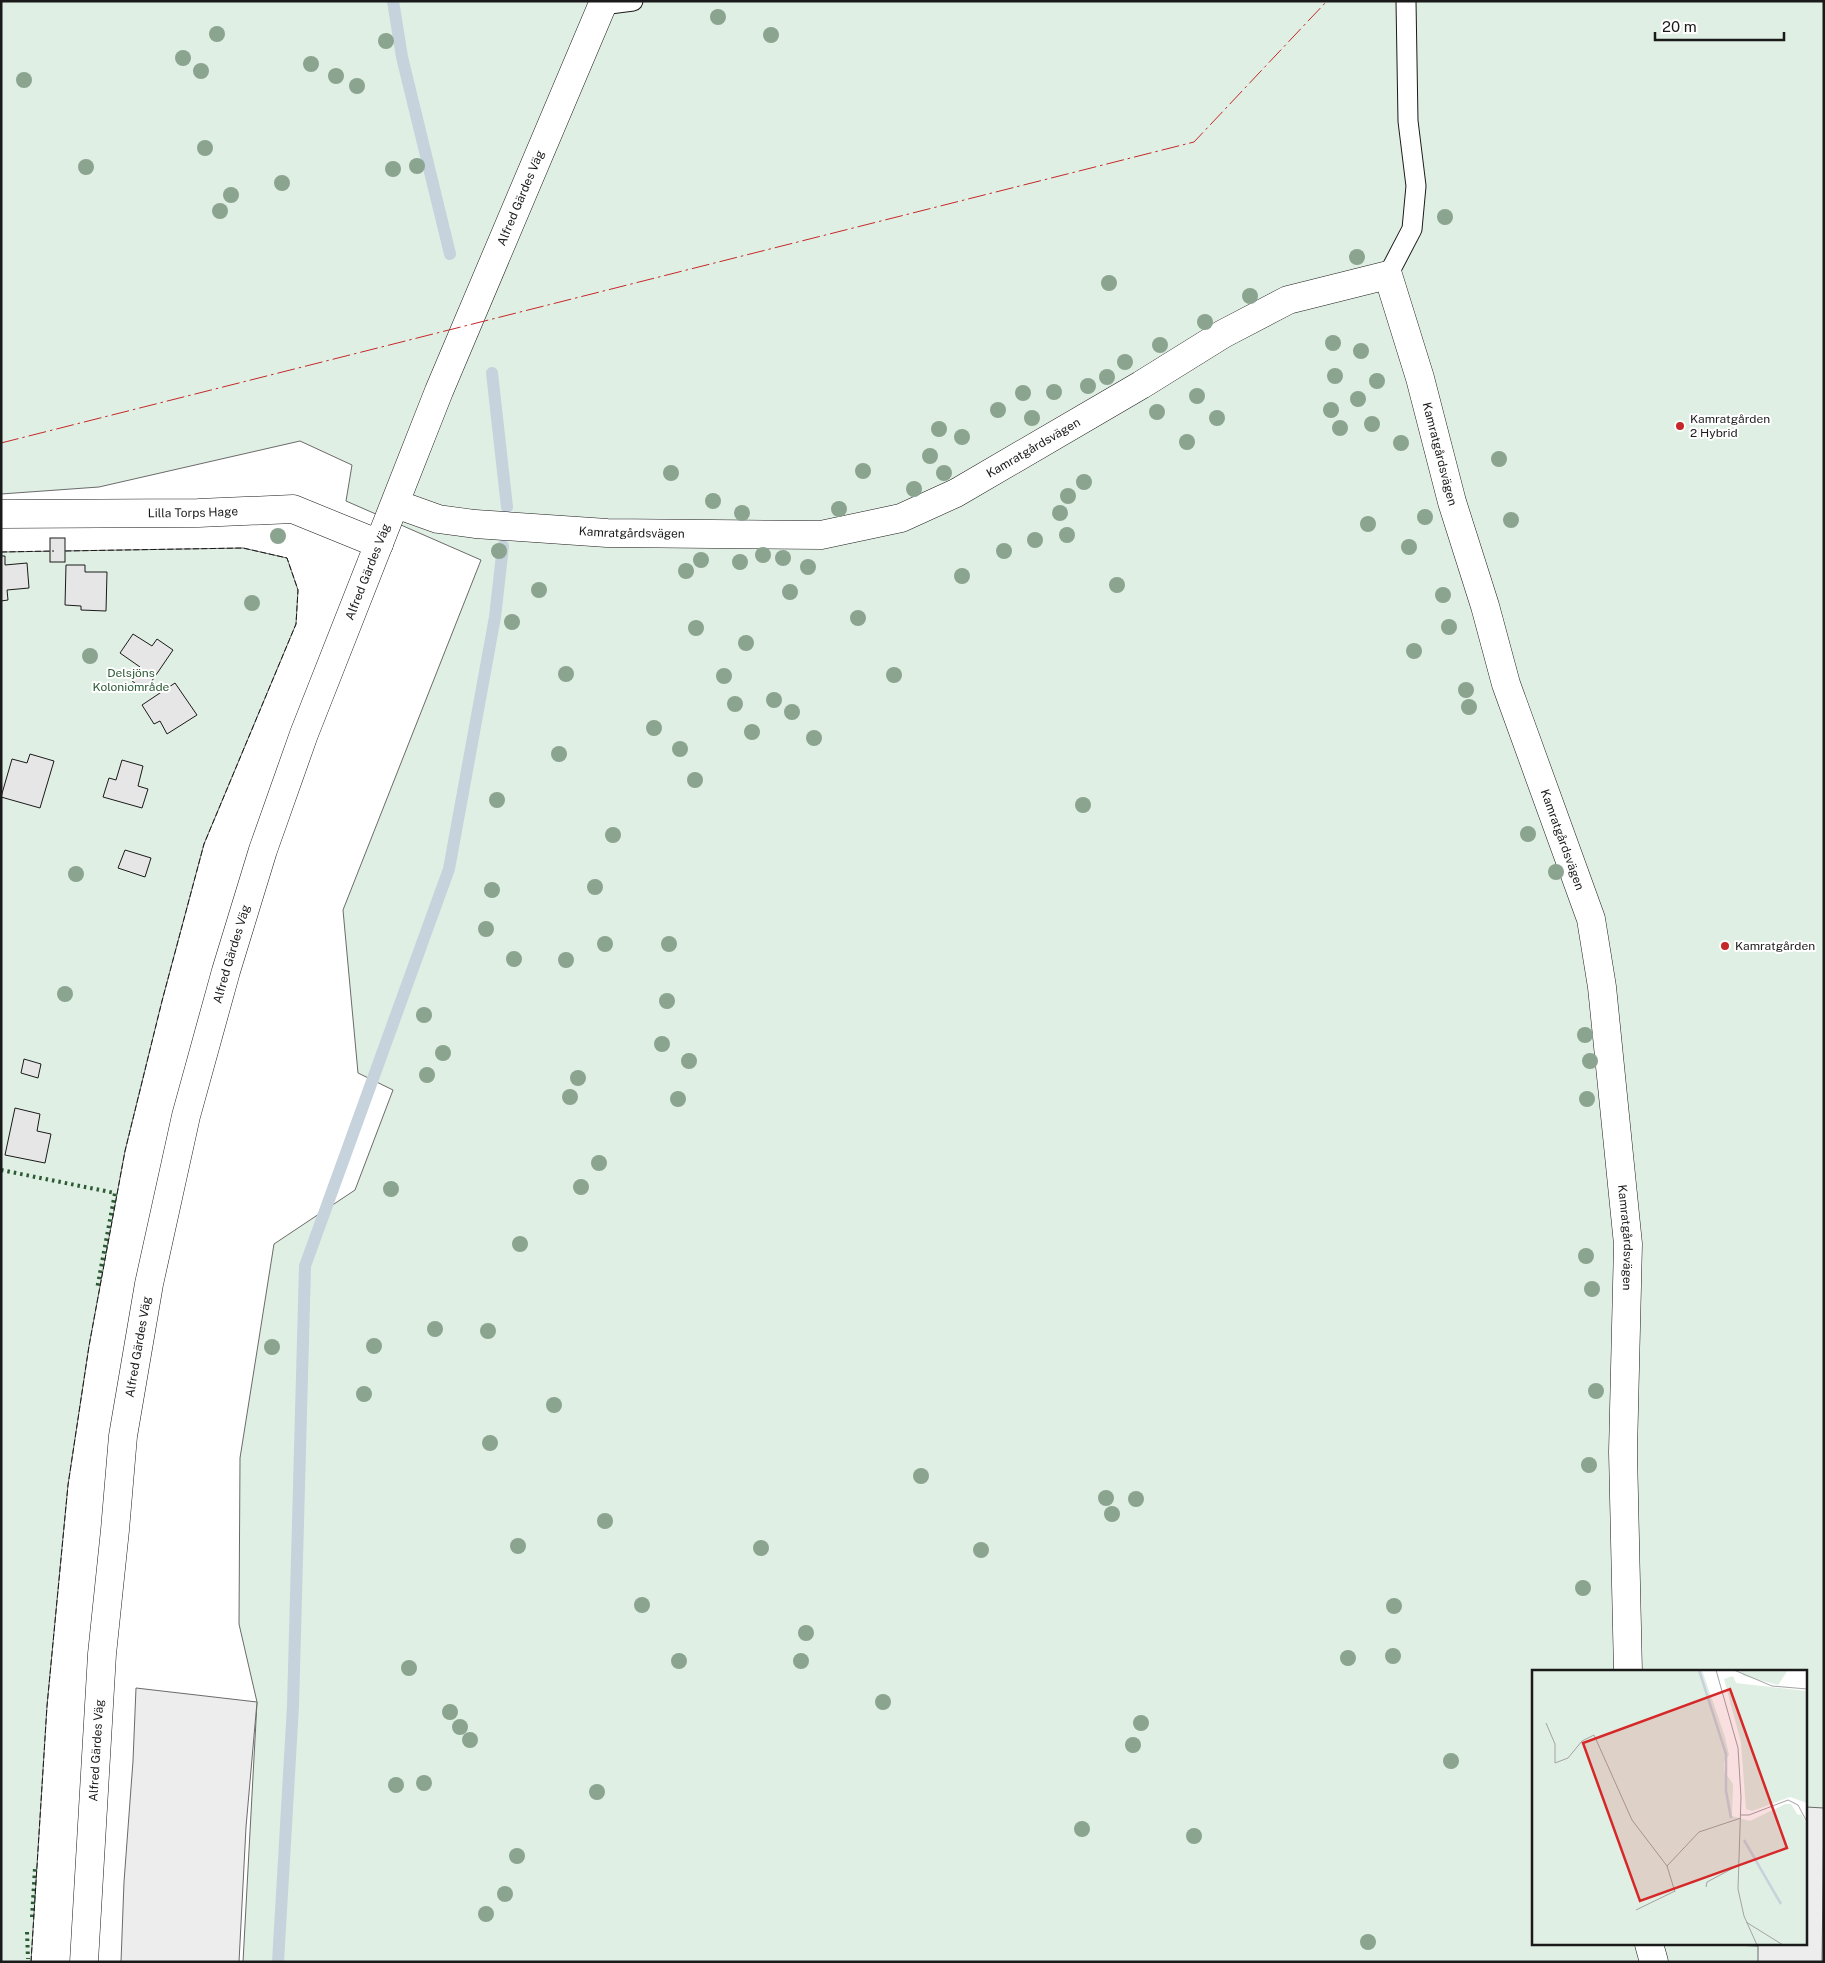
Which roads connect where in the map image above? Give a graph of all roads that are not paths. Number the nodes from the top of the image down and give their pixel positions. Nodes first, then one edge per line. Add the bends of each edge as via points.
1 (633, 1) edge
2 (1406, 1) edge
3 (603, 3) edge
4 (1388, 274) junction
5 (396, 504) junction
6 (1, 514) edge
7 (379, 544) junction
8 (1628, 1670) edge
9 (1650, 1946) edge
10 (84, 1962) edge
11 (1654, 1962) edge

1 - 3 lane
2 - 4 lane via 1408,121 1416,186 1412,229
3 - 5 street, Alfred Gärdes Väg via 439,390
4 - 5 street, Kamratgårdsvägen via 1288,300 1223,334 956,493 901,518 821,535 607,533 438,519
4 - 8 street, Kamratgårdsvägen via 1506,684 1591,919 1602,987 1628,1244 1622,1452
5 - 7 street, Alfred Gärdes Väg
6 - 7 street, Lilla Torps Hage via 293,509
7 - 10 street, Alfred Gärdes Väg via 304,734 263,850 186,1116 149,1284 123,1436 102,1654
9 - 11 street

